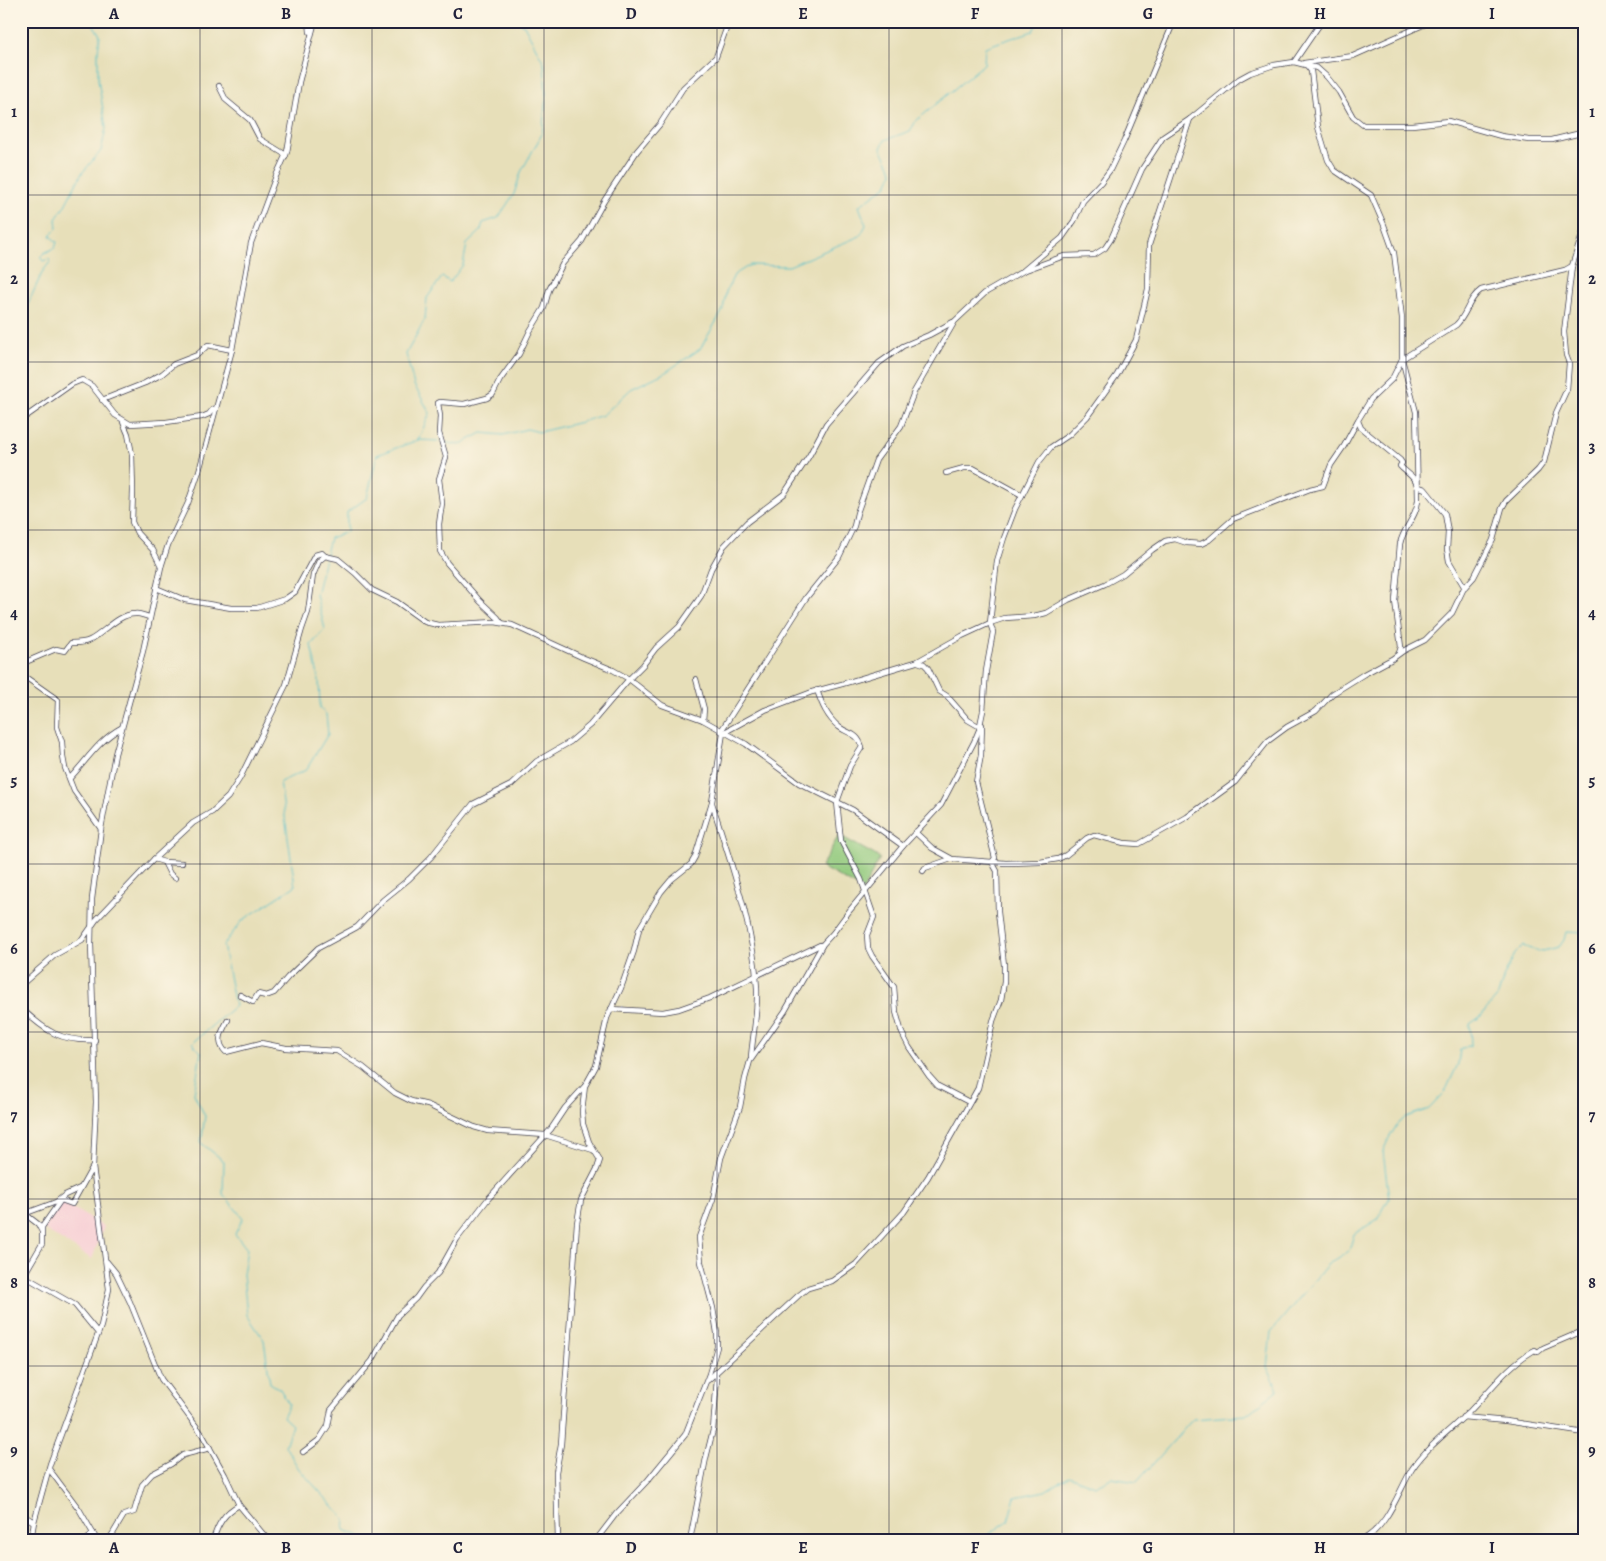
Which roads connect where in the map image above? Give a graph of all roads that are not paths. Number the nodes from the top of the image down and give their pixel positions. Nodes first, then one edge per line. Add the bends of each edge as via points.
1 (309, 21) edge
2 (315, 21) edge
3 (728, 21) edge
4 (1174, 21) edge
5 (1322, 21) edge
6 (1432, 21) edge
7 (310, 37) junction
8 (1294, 62) junction
9 (1303, 63) junction
10 (1308, 67) junction
11 (219, 86) dead end
12 (1190, 119) junction
13 (1585, 132) edge
14 (286, 155) junction
15 (1585, 226) edge
16 (1572, 266) junction
17 (1023, 271) junction
18 (954, 321) junction
19 (232, 350) junction
20 (1402, 360) junction
21 (102, 400) junction
22 (215, 406) junction
23 (119, 419) junction
24 (21, 420) edge
25 (1358, 420) junction
26 (946, 473) dead end
27 (1417, 486) junction
28 (1022, 495) junction
29 (325, 556) junction
30 (161, 567) junction
31 (156, 588) junction
32 (1465, 588) junction
33 (150, 617) junction
34 (501, 622) junction
35 (990, 623) junction
36 (1399, 654) junction
37 (917, 662) junction
38 (21, 664) edge
39 (21, 674) edge
40 (629, 679) junction
41 (696, 679) dead end
42 (816, 690) junction
43 (982, 717) junction
44 (703, 720) junction
45 (980, 727) junction
46 (121, 728) junction
47 (722, 732) junction
48 (70, 778) junction
49 (712, 802) junction
50 (837, 802) junction
51 (101, 829) junction
52 (915, 832) junction
53 (903, 846) junction
54 (154, 859) junction
55 (952, 859) junction
56 (164, 862) junction
57 (992, 862) junction
58 (182, 863) dead end
59 (923, 871) dead end
60 (175, 878) dead end
61 (864, 892) junction
62 (92, 925) junction
63 (823, 944) junction
64 (756, 977) junction
65 (21, 985) edge
66 (240, 995) dead end
67 (21, 1008) edge
68 (611, 1008) junction
69 (228, 1020) dead end
70 (95, 1040) junction
71 (750, 1061) junction
72 (585, 1086) junction
73 (969, 1102) junction
74 (545, 1135) junction
75 (593, 1150) junction
76 (93, 1167) junction
77 (80, 1188) junction
78 (23, 1215) edge
79 (41, 1231) junction
80 (105, 1260) junction
81 (22, 1278) edge
82 (1585, 1330) edge
83 (98, 1333) junction
84 (715, 1373) junction
85 (706, 1383) junction
86 (1463, 1417) junction
87 (1585, 1433) edge
88 (210, 1448) junction
89 (303, 1452) dead end
90 (49, 1469) junction
91 (239, 1505) junction
92 (21, 1514) edge
93 (34, 1522) junction
94 (93, 1533) junction
95 (1370, 1538) edge
96 (31, 1540) edge
97 (87, 1540) edge
98 (97, 1540) edge
99 (109, 1540) edge
100 (213, 1540) edge
101 (268, 1540) edge
102 (558, 1540) edge
103 (596, 1540) edge
104 (690, 1540) edge
105 (1362, 1540) edge

1 - 7 street
2 - 7 street
3 - 34 street via 716,57 683,88 604,200 582,242 549,290 544,308 493,394 464,404 438,402 439,434 446,457 440,479 440,552
4 - 17 street via 1110,170 1084,199 1062,238
5 - 8 street
6 - 9 street via 1353,56
7 - 14 street via 294,102
8 - 9 street
8 - 12 street via 1244,75
9 - 10 street
10 - 13 street via 1316,68 1327,77 1353,117 1363,125 1448,121 1529,140 1552,140
10 - 20 street via 1320,139 1328,160 1334,170 1371,195 1390,240 1401,307
11 - 14 street via 226,100 250,120 260,139
12 - 17 street via 1163,137 1142,170 1105,248 1094,255 1064,256
12 - 28 street via 1149,245 1148,289 1136,340 1117,375 1087,417 1059,440 1034,468
14 - 19 street via 251,243
15 - 16 street
16 - 20 street via 1481,290 1472,297 1461,321
16 - 32 street via 1564,332 1569,359 1568,383 1548,448 1542,466 1506,501 1487,553
17 - 18 street via 985,293
18 - 40 street via 903,346 879,363 826,424 784,494 747,522 724,546 692,610
18 - 47 street via 914,392 901,426 876,460 854,526 839,557 806,598
19 - 21 street via 208,344 196,355 174,364 160,375
19 - 22 street
20 - 25 street via 1392,379 1371,399
20 - 27 street via 1416,412
21 - 23 street
21 - 24 street via 92,386 82,380
22 - 23 street via 205,416 166,422 130,424
22 - 30 street via 191,496
23 - 30 street via 127,430 132,454 132,522
25 - 27 street via 1361,428 1400,460 1400,466
25 - 35 street via 1320,487 1236,517 1201,544 1174,539 1165,541 1120,576 1046,612
26 - 28 street via 973,468
27 - 32 street via 1426,490 1445,514 1449,561
27 - 36 street via 1417,510 1400,544 1395,601 1401,647
28 - 35 street via 1000,553
29 - 31 street via 322,553 316,555 290,596 257,608 231,608 185,600
29 - 34 street via 338,559 372,590 397,602 425,622 438,625
29 - 54 street via 313,575 308,612 286,685 240,778 222,803
30 - 31 street
31 - 33 street
32 - 36 street via 1452,614 1442,624 1425,640
33 - 38 street via 133,614 111,624 89,640 71,644 65,651 56,649
33 - 46 street
34 - 40 street via 521,628
35 - 37 street
35 - 43 street via 993,632
36 - 57 street via 1332,694 1316,711 1276,734 1235,782 1187,817 1144,842 1131,844 1094,836 1058,859
37 - 42 street
37 - 45 street via 928,668 939,691 968,720
39 - 48 street via 58,700 57,727
40 - 44 street via 662,705
40 - 66 street via 574,739 537,761 511,785 473,804 431,857 355,929 318,948 272,994 258,994 253,1002
41 - 44 street via 704,709
42 - 47 street via 765,710
42 - 50 street via 825,713 840,727 857,736 862,747 850,766
43 - 45 street
43 - 57 street via 981,755 976,780 994,858
44 - 47 street
45 - 52 street via 945,799
46 - 48 street via 96,747
46 - 51 street
47 - 49 street
47 - 50 street via 752,748 799,782
48 - 51 street via 74,791
49 - 64 street via 743,905
49 - 68 street via 693,860 661,892 639,929 634,951
50 - 53 street
50 - 61 street via 841,841 861,879
51 - 62 street
52 - 53 street
52 - 55 street
53 - 61 street
54 - 56 street
54 - 62 street
55 - 57 street
55 - 59 street
56 - 58 street
56 - 60 street
57 - 73 street via 997,871 1004,982 980,1084
61 - 63 street
61 - 73 street via 874,918 867,935 868,945 894,987 896,1012 904,1040 938,1086
62 - 65 street via 82,940 55,955
62 - 70 street
63 - 64 street
63 - 71 street via 785,1011
64 - 68 street via 710,998 672,1010 653,1012
64 - 71 street
67 - 70 street via 62,1038
68 - 72 street via 596,1066
69 - 74 street via 220,1036 223,1051 260,1043 337,1051 395,1093 474,1127
70 - 76 street
71 - 85 street via 740,1107 722,1154 713,1199 699,1237 701,1262 718,1333
72 - 74 street
72 - 75 street via 582,1118
73 - 84 street via 928,1177 890,1228 856,1264 832,1281 804,1291
74 - 75 street
74 - 89 street via 466,1227 438,1273 398,1315 372,1361 331,1410 328,1426 319,1440
75 - 102 street via 599,1158 599,1165 581,1200 577,1223 561,1444 556,1469
76 - 77 street
76 - 80 street
77 - 78 street
77 - 79 street via 72,1204 61,1200
78 - 79 street via 38,1224
79 - 81 street via 42,1244
80 - 83 street via 110,1284
80 - 88 street via 119,1278 161,1379
81 - 83 street via 75,1305
82 - 86 street via 1528,1354 1496,1381
83 - 90 street
84 - 85 street
84 - 104 street via 713,1430
85 - 103 street via 685,1435
86 - 87 street
86 - 95 street via 1417,1463
88 - 91 street
88 - 99 street via 183,1455 147,1479 134,1512 124,1515
90 - 93 street
90 - 94 street
91 - 100 street via 222,1518
91 - 101 street
92 - 93 street
93 - 96 street
94 - 97 street
94 - 98 street
95 - 105 street

